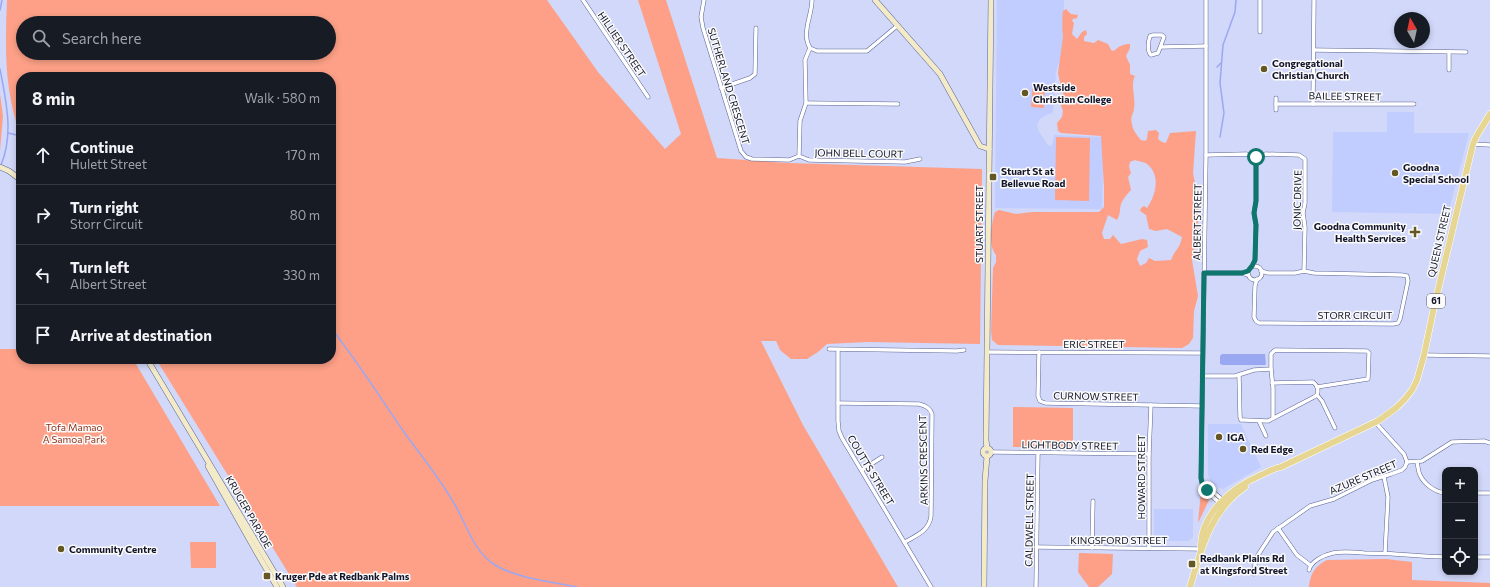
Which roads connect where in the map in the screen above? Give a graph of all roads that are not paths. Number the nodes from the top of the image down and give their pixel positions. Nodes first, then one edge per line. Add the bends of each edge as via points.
1 (584, 0) edge
2 (704, 0) edge
3 (812, 0) edge
4 (875, 0) edge
5 (991, 0) edge
6 (1206, 0) edge
7 (1260, 0) edge
8 (1314, 0) edge
9 (897, 26) junction
10 (756, 28) dead end
11 (1260, 32) dead end
12 (1206, 46) junction
13 (1160, 47) junction
14 (810, 48) junction
15 (1314, 50) junction
16 (1450, 52) junction
17 (1466, 52) dead end
18 (1449, 70) dead end
19 (721, 88) junction
20 (648, 97) dead end
21 (1276, 98) dead end
22 (806, 103) junction
23 (898, 104) dead end
24 (1276, 104) junction
25 (1313, 104) junction
26 (1414, 104) dead end
27 (1276, 110) dead end
28 (1490, 114) edge
29 (1473, 144) junction
30 (1490, 145) edge
31 (989, 149) junction
32 (1206, 154) junction
33 (799, 156) junction
34 (1256, 157) junction
35 (920, 159) dead end
36 (0, 167) edge
37 (16, 176) edge
38 (1255, 266) junction
39 (1304, 271) junction
40 (1204, 273) junction
41 (1248, 273) junction
42 (1261, 273) junction
43 (1254, 279) junction
44 (829, 349) dead end
45 (838, 350) junction
46 (964, 350) dead end
47 (987, 352) junction
48 (1039, 352) junction
49 (1202, 353) junction
50 (1424, 355) junction
51 (1490, 356) edge
52 (151, 364) edge
53 (1271, 369) junction
54 (1239, 375) junction
55 (1202, 376) junction
56 (1272, 383) junction
57 (1318, 387) junction
58 (1317, 395) junction
59 (838, 403) junction
60 (1151, 405) junction
61 (1202, 406) junction
62 (1273, 418) junction
63 (1259, 421) junction
64 (1375, 422) junction
65 (1335, 428) dead end
66 (1266, 436) dead end
67 (1490, 443) edge
68 (199, 447) junction
69 (988, 452) junction
70 (1038, 453) junction
71 (1149, 454) junction
72 (882, 457) dead end
73 (1407, 462) junction
74 (1417, 462) junction
75 (862, 470) junction
76 (1384, 477) junction
77 (1442, 492) edge
78 (1478, 493) edge
79 (1489, 493) dead end
80 (1092, 501) dead end
81 (1223, 503) junction
82 (1278, 528) junction
83 (905, 542) junction
84 (1036, 548) junction
85 (1092, 548) junction
86 (1149, 548) junction
87 (1201, 549) junction
88 (1385, 553) junction
89 (1442, 557) edge
90 (1478, 557) edge
91 (1490, 557) edge
92 (1310, 565) junction
93 (1309, 570) dead end
94 (1254, 574) dead end
95 (278, 587) edge
96 (283, 587) edge
97 (931, 587) edge
98 (984, 587) edge
99 (1036, 587) edge
100 (1190, 587) edge

1 - 20 street, HILLIER STREET
2 - 19 street, SUTHERLAND CRESCENT via 701,17 703,28
3 - 14 street via 806,43
4 - 9 street
5 - 31 street, STUART STREET
6 - 12 street, ALBERT STREET
7 - 11 street
8 - 15 street
9 - 14 street via 867,51 817,51
9 - 31 street via 940,74 980,146
10 - 19 street via 755,74
12 - 13 street
12 - 32 street, ALBERT STREET
13 - 13 street via 1155,55 1149,54 1150,36 1164,36
14 - 22 street via 805,60
15 - 16 street
15 - 25 street
16 - 17 street
16 - 18 street
19 - 33 street, SUTHERLAND CRESCENT via 741,151 746,157 789,160
21 - 24 street
22 - 23 street
22 - 33 street via 800,121
24 - 25 street, BAILEE STREET
24 - 27 street
25 - 26 street, BAILEE STREET
28 - 29 main road, QUEEN STREET / 61
29 - 30 street
29 - 50 main road, QUEEN STREET / 61
31 - 47 street, STUART STREET
32 - 34 street, JONIC DRIVE via 1246,154
32 - 40 street, ALBERT STREET
33 - 35 street, JOHN BELL COURT via 810,160 906,162
34 - 38 street
34 - 39 street, JONIC DRIVE via 1266,154 1299,155 1305,159
36 - 37 street
38 - 41 street
38 - 42 street
39 - 42 street, STORR CIRCUIT
39 - 43 street, STORR CIRCUIT via 1407,276 1398,323 1259,322 1254,317
40 - 41 street
40 - 49 street, ALBERT STREET
41 - 43 street
42 - 43 street
44 - 45 street
45 - 46 street
45 - 59 street, COUTTS STREET
47 - 48 street, ERIC STREET
47 - 69 street, STUART STREET
48 - 49 street, ERIC STREET
48 - 60 street, CURNOW STREET via 1040,401
49 - 55 street, ALBERT STREET
50 - 51 street
50 - 64 main road, QUEEN STREET / 61 via 1417,380 1405,399
52 - 68 street, KRUGER PARADE
53 - 54 street via 1254,370
53 - 56 street
53 - 57 street via 1271,354 1275,350 1369,353 1368,379
54 - 55 street
54 - 63 street via 1241,420
55 - 61 street, ALBERT STREET
56 - 57 street via 1313,382
56 - 62 street
57 - 58 street
58 - 62 street
58 - 65 street
59 - 75 street, COUTTS STREET via 839,430
59 - 83 street, ARKINS CRESCENT via 919,404 930,410 932,516 930,524 925,529
60 - 61 street, CURNOW STREET
60 - 71 street, HOWARD STREET
61 - 81 street, ALBERT STREET via 1202,483 1208,494
62 - 63 street
63 - 66 street
64 - 73 street, AZURE STREET via 1404,454
64 - 81 main road, QUEEN STREET / 61 via 1281,467
67 - 74 street via 1452,442
68 - 95 street, KRUGER PARADE via 235,515
68 - 96 street, KRUGER PARADE
69 - 70 street, LIGHTBODY STREET
69 - 98 street, STUART STREET via 985,480
70 - 71 street, LIGHTBODY STREET
70 - 84 street, CALDWELL STREET
71 - 86 street, HOWARD STREET
72 - 75 street
73 - 74 street
73 - 76 street, AZURE STREET via 1402,470
74 - 77 street via 1419,474 1424,482
75 - 83 street, COUTTS STREET
76 - 82 street, AZURE STREET via 1372,480 1334,500 1310,506
76 - 88 street via 1388,497
78 - 79 street
80 - 85 street
81 - 87 main road, QUEEN STREET / 61 via 1206,524 1200,540
82 - 92 street via 1297,555
82 - 94 street, AZURE STREET via 1268,537 1260,551
83 - 97 street, COUTTS STREET
84 - 85 street, KINGSFORD STREET
84 - 99 street, CALDWELL STREET
85 - 86 street, KINGSFORD STREET
86 - 87 street, KINGSFORD STREET
87 - 100 main road, QUEEN STREET / 61
88 - 89 street
88 - 92 street via 1335,553
90 - 91 street
92 - 93 street

